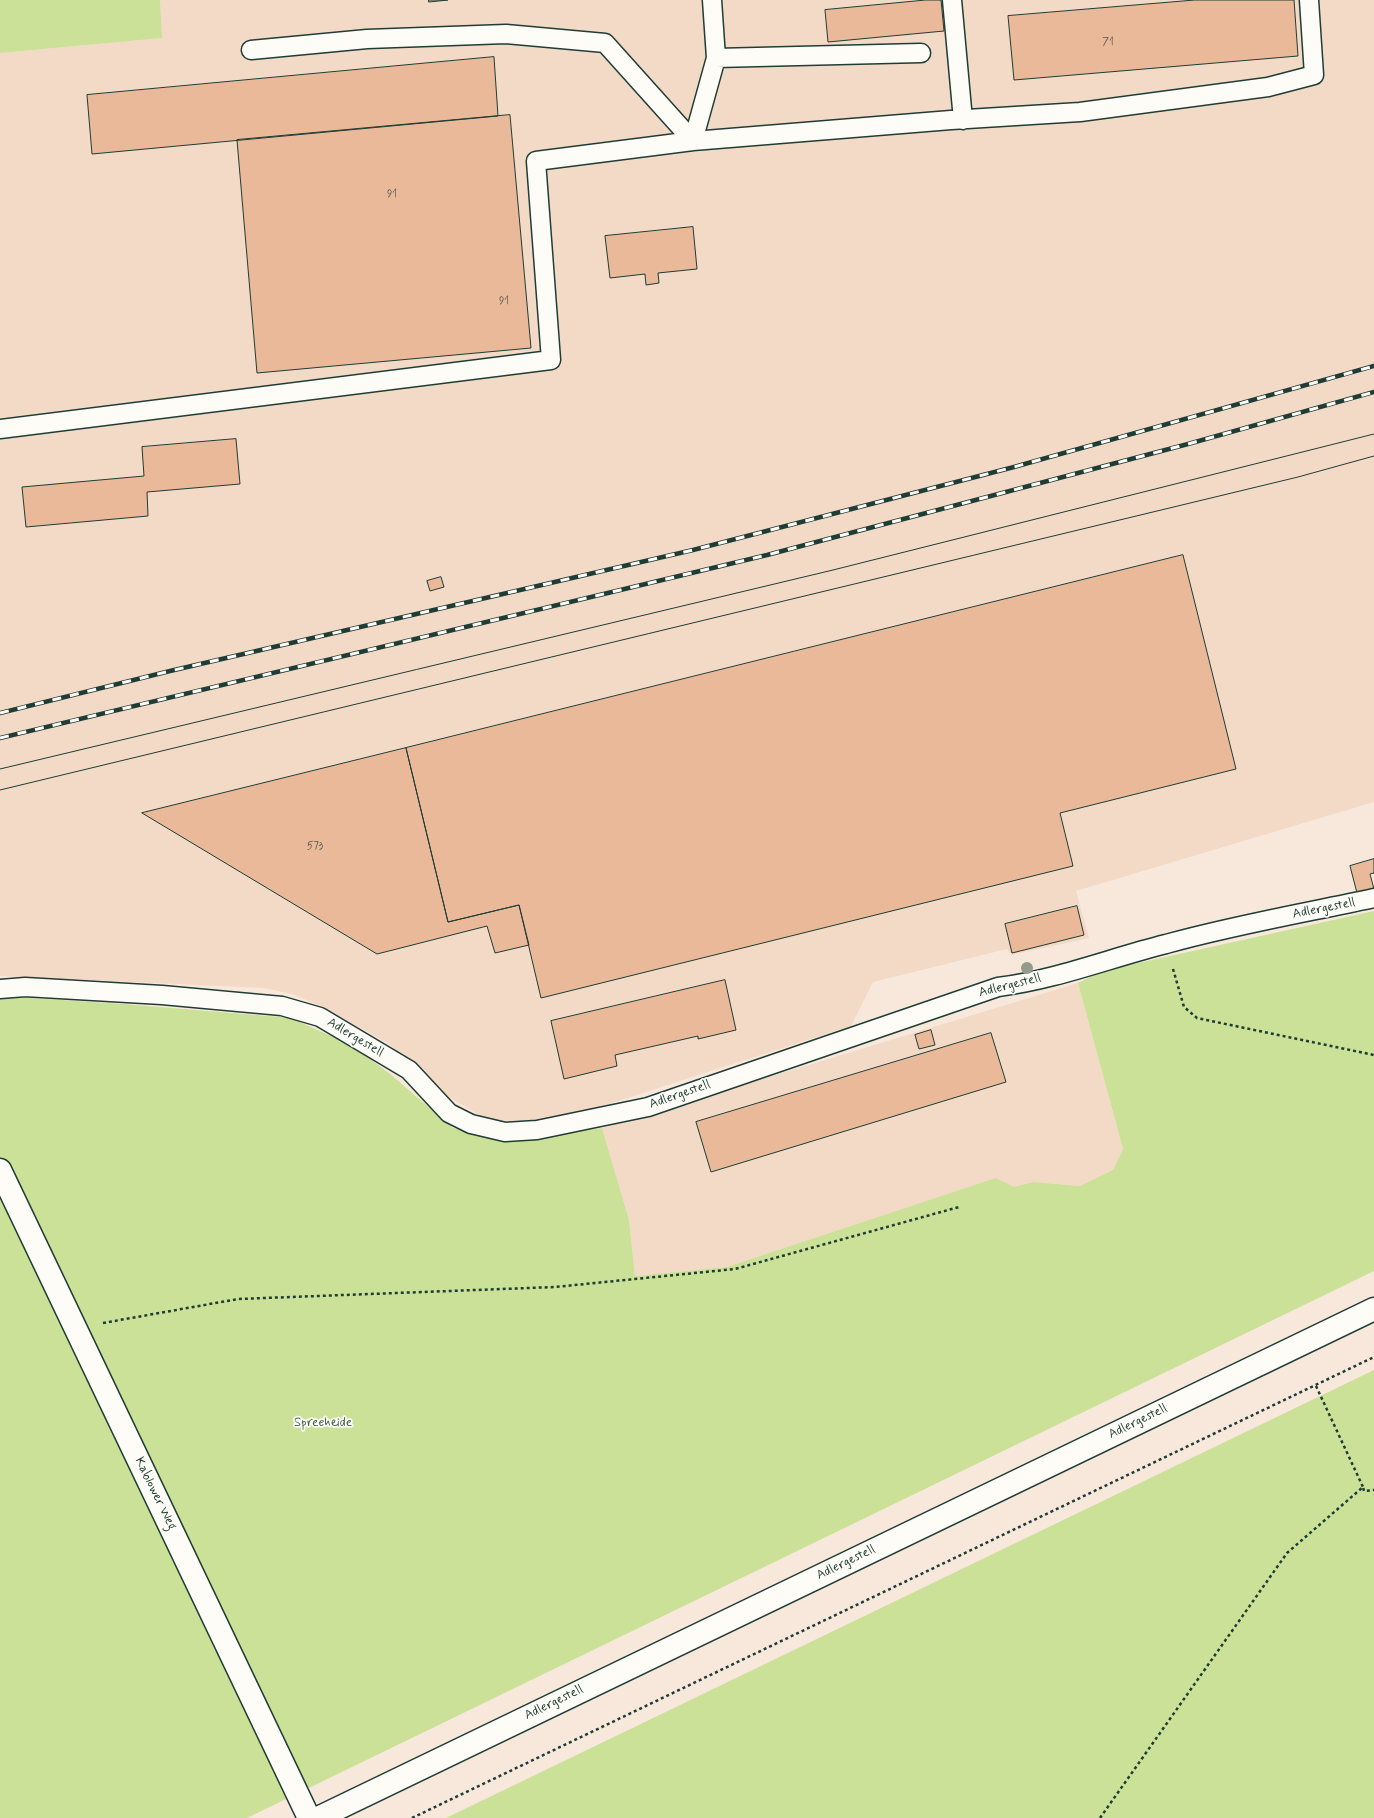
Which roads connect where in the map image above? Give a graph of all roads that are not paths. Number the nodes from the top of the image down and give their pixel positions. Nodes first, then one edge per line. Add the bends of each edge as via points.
1 (712, 0) edge
2 (952, 0) edge
3 (1309, 0) edge
4 (251, 50) dead end
5 (921, 53) dead end
6 (716, 58) junction
7 (963, 120) junction
8 (692, 141) junction
9 (0, 429) edge
10 (1374, 898) edge
11 (0, 989) edge
12 (0, 1170) edge
13 (1374, 1308) edge
14 (309, 1818) edge
15 (318, 1818) edge

1 - 6 lane
2 - 7 lane
3 - 7 lane via 1314,75 1268,87 1080,112
4 - 8 lane via 367,39 506,34 605,43
5 - 6 lane
6 - 8 lane
7 - 8 lane
8 - 9 lane via 536,161 551,360
10 - 11 lane, Adlergestell via 1167,943 1023,984 998,987 648,1107 537,1130 505,1132 471,1124 449,1113 409,1070 320,1017 300,1010 282,1006 162,995 25,987
12 - 14 main road, Kablower Weg
13 - 15 main road, Adlergestell

